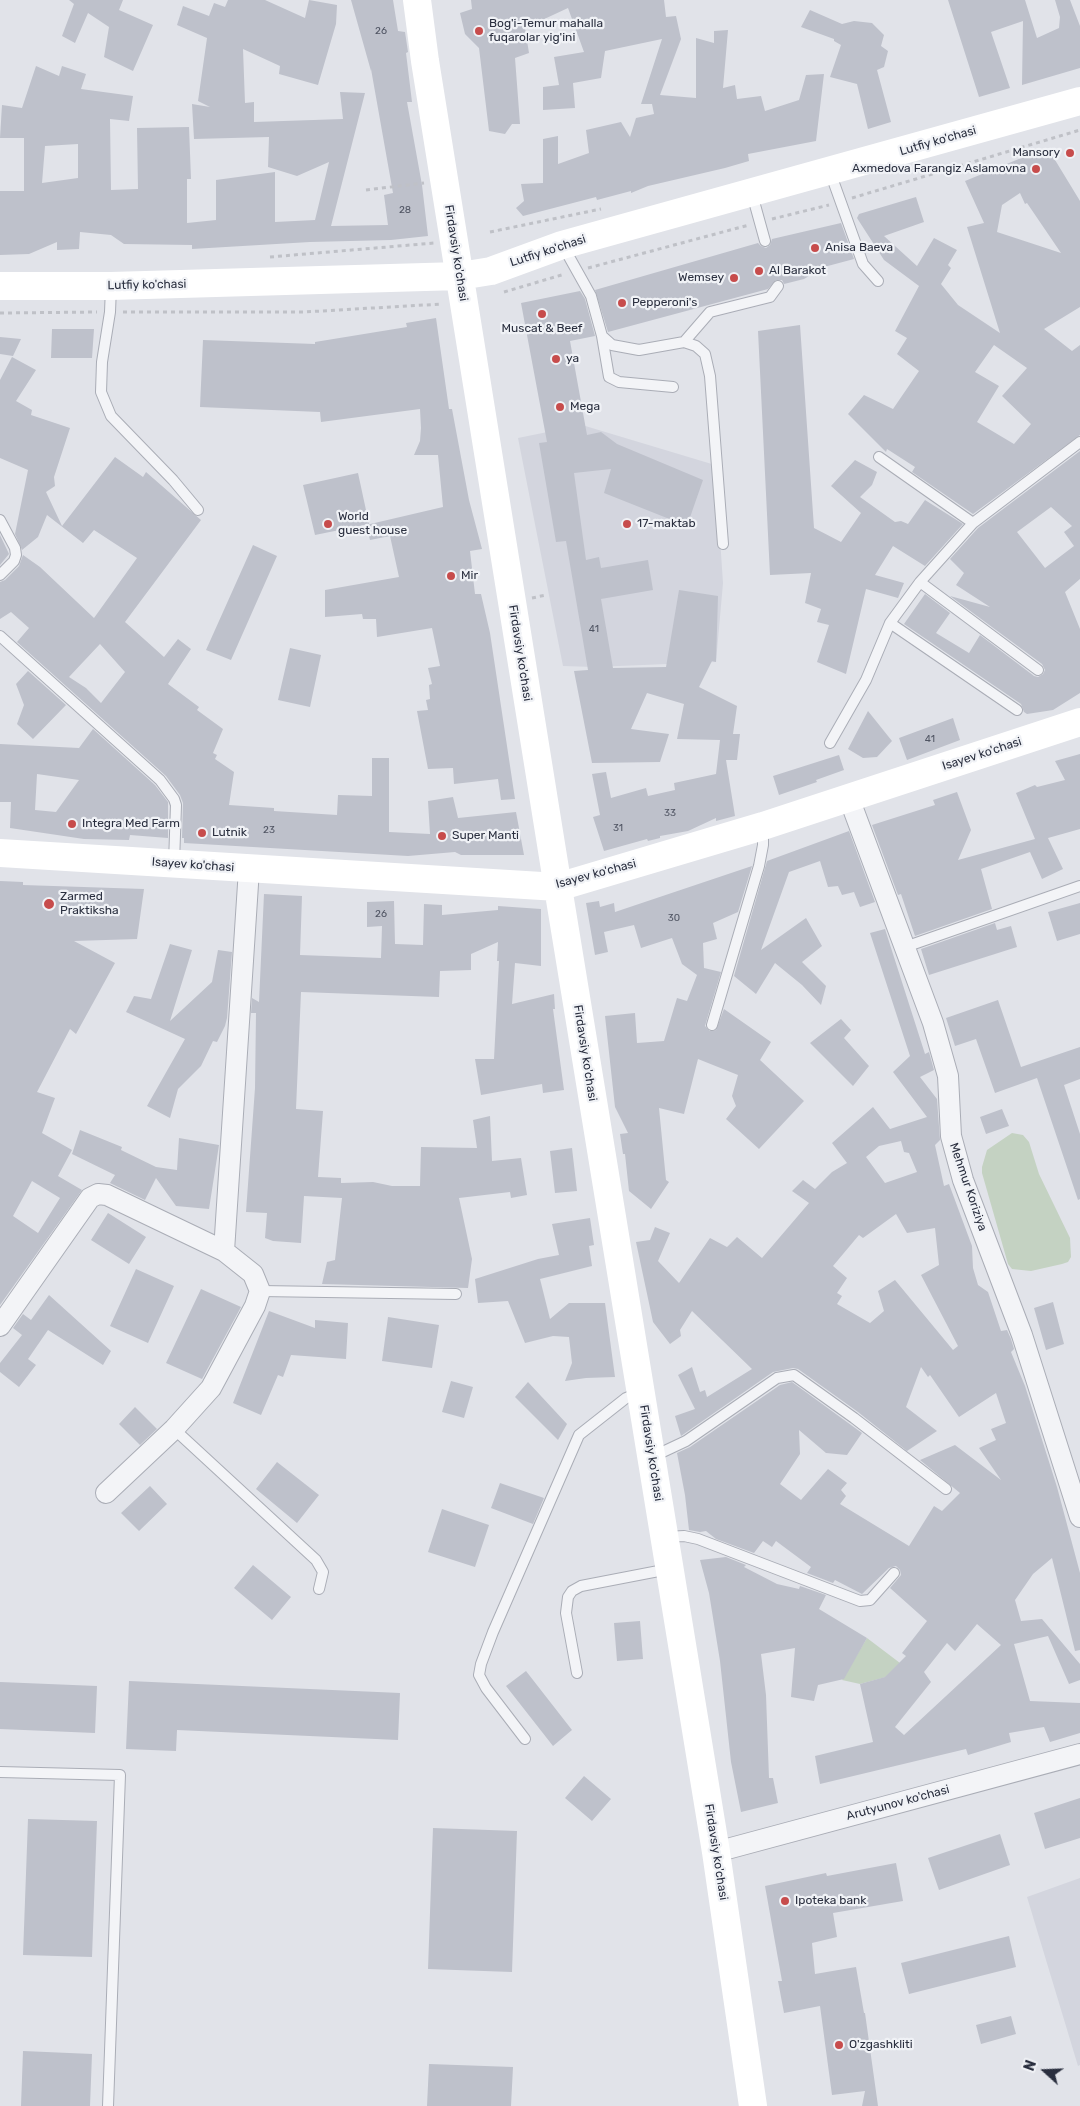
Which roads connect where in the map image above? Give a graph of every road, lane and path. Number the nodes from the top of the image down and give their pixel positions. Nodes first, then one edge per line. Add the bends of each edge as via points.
1 (417, 0) edge
2 (1080, 101) edge
3 (1080, 130) edge
4 (830, 171) junction
5 (445, 180) junction
6 (366, 190) dead end
7 (751, 193) junction
8 (840, 201) junction
9 (761, 222) junction
10 (451, 224) junction
11 (765, 241) dead end
12 (562, 245) junction
13 (269, 258) dead end
14 (577, 271) junction
15 (878, 281) dead end
16 (0, 286) edge
17 (778, 286) dead end
18 (462, 289) junction
19 (502, 292) dead end
20 (110, 299) junction
21 (0, 312) edge
22 (602, 336) junction
23 (684, 342) junction
24 (673, 387) dead end
25 (1080, 442) edge
26 (879, 457) dead end
27 (198, 510) dead end
28 (0, 520) edge
29 (973, 523) junction
30 (723, 544) dead end
31 (0, 575) edge
32 (920, 582) junction
33 (890, 623) junction
34 (0, 636) edge
35 (1038, 670) dead end
36 (1017, 710) dead end
37 (1080, 722) edge
38 (830, 744) dead end
39 (849, 798) junction
40 (763, 826) junction
41 (0, 853) edge
42 (174, 863) junction
43 (249, 869) junction
44 (1080, 886) edge
45 (558, 887) junction
46 (906, 947) junction
47 (712, 1024) dead end
48 (224, 1251) junction
49 (260, 1291) junction
50 (456, 1294) dead end
51 (0, 1326) edge
52 (641, 1392) junction
53 (174, 1429) junction
54 (651, 1457) junction
55 (946, 1489) dead end
56 (106, 1493) dead end
57 (1080, 1517) edge
58 (665, 1537) junction
59 (670, 1568) junction
60 (894, 1573) dead end
61 (319, 1589) dead end
62 (577, 1673) dead end
63 (525, 1739) dead end
64 (1080, 1754) edge
65 (0, 1772) edge
66 (716, 1852) junction
67 (108, 2106) edge
68 (753, 2106) edge

1 - 5 main road, Firdavsiy ko'chasi
2 - 4 main road, Lutfiy ko'chasi
3 - 8 path
4 - 7 main road, Lutfiy ko'chasi
4 - 8 lane
5 - 6 path
5 - 10 main road, Firdavsiy ko'chasi
7 - 9 lane
7 - 12 main road, Lutfiy ko'chasi
8 - 9 path
8 - 15 lane via 863,264
9 - 11 lane
9 - 14 path
10 - 13 path via 438,227 440,242
10 - 18 main road, Firdavsiy ko'chasi
12 - 14 lane
12 - 18 main road, Lutfiy ko'chasi via 491,270
14 - 19 path
14 - 22 lane via 591,296
16 - 20 main road, Lutfiy ko'chasi
17 - 23 lane via 770,297 710,312
18 - 20 main road, Lutfiy ko'chasi
18 - 20 path via 450,304 304,312
18 - 45 main road, Firdavsiy ko'chasi
20 - 21 path
20 - 27 lane via 101,392 111,416
22 - 23 lane via 612,345 638,350
22 - 24 lane via 609,377 619,382
23 - 30 lane via 705,354 710,376
25 - 29 lane
26 - 29 lane
28 - 31 lane via 16,555
29 - 32 lane
32 - 33 lane
32 - 35 lane
33 - 36 lane
33 - 38 lane via 866,680
34 - 42 lane via 160,780 176,805
37 - 39 main road, Isayev ko'chasi
39 - 40 main road, Isayev ko'chasi
39 - 46 street, Mehmur Koriziya
40 - 45 main road, Isayev ko'chasi
40 - 47 lane via 759,866
41 - 42 main road, Isayev ko'chasi
42 - 43 main road, Isayev ko'chasi
43 - 45 main road, Isayev ko'chasi
43 - 48 street
44 - 46 lane
45 - 52 main road, Firdavsiy ko'chasi
46 - 57 street, Mehmur Koriziya via 948,1076 951,1136 963,1180 1022,1335
48 - 49 street via 253,1274
48 - 51 street via 107,1195 98,1194 90,1198
49 - 50 lane
49 - 53 street via 211,1388
52 - 54 main road, Firdavsiy ko'chasi
52 - 63 lane via 626,1398 579,1434 481,1664 479,1675 486,1688
53 - 56 street
53 - 61 lane via 316,1560 323,1572
54 - 55 lane via 686,1441 777,1378 794,1375
54 - 58 main road, Firdavsiy ko'chasi
58 - 59 main road, Firdavsiy ko'chasi
58 - 60 lane via 698,1539 860,1601 870,1600
59 - 62 lane via 581,1586 572,1591 566,1613
59 - 66 main road, Firdavsiy ko'chasi
64 - 66 street, Arutyunov ko'chasi
65 - 67 lane via 120,1775
66 - 68 main road, Firdavsiy ko'chasi

